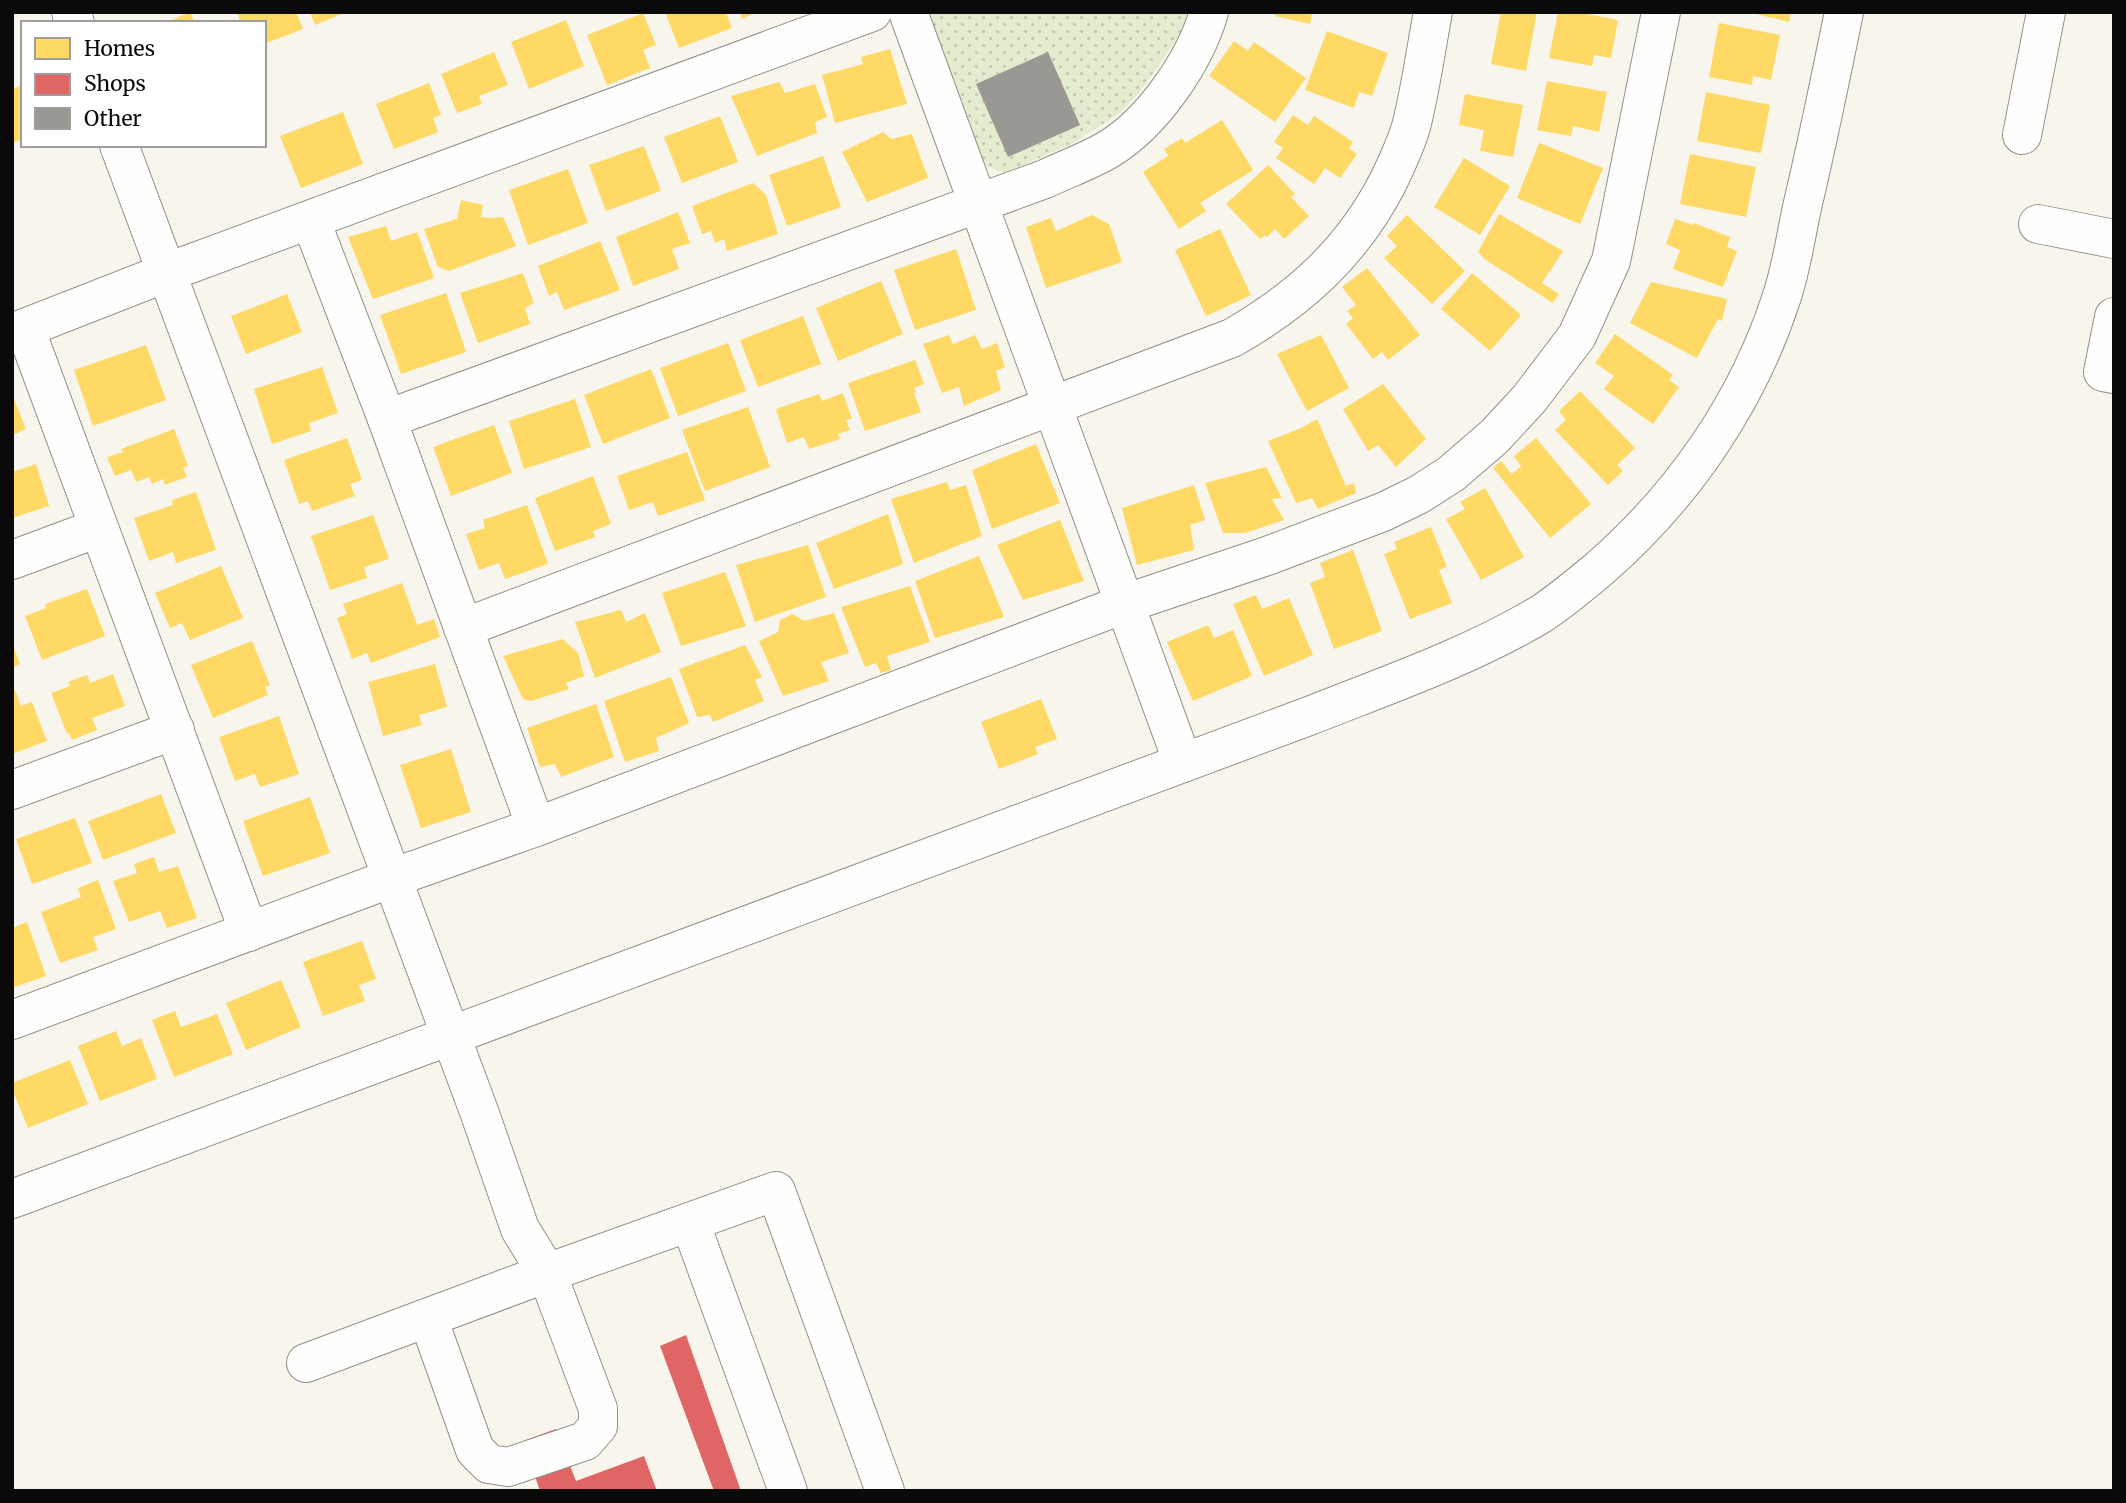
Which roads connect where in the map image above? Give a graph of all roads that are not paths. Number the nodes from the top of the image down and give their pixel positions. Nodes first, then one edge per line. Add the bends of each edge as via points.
1 (872, 12) edge
2 (908, 12) edge
3 (1209, 12) edge
4 (1433, 12) edge
5 (1661, 12) edge
6 (1844, 12) edge
7 (2046, 12) edge
8 (2022, 135) dead end
9 (121, 147) edge
10 (977, 203) junction
11 (311, 221) junction
12 (2038, 224) dead end
13 (2114, 239) edge
14 (168, 272) junction
15 (2114, 317) edge
16 (19, 330) edge
17 (2114, 374) edge
18 (1052, 405) junction
19 (387, 419) junction
20 (98, 528) junction
21 (12, 560) edge
22 (1124, 604) junction
23 (463, 628) junction
24 (175, 730) junction
25 (1183, 763) junction
26 (12, 790) edge
27 (536, 827) junction
28 (392, 878) junction
29 (248, 932) junction
30 (12, 1020) edge
31 (450, 1036) junction
32 (12, 1199) edge
33 (690, 1222) junction
34 (547, 1273) junction
35 (428, 1318) junction
36 (306, 1363) dead end
37 (788, 1491) edge
38 (885, 1491) edge

1 - 11 street
2 - 10 street
3 - 10 street via 1194,51 1160,103 1110,149
4 - 18 street via 1412,125 1397,164 1353,237 1328,267 1267,318 1232,338
5 - 22 street via 1611,261 1577,336 1496,436 1458,468 1394,506 1267,556
6 - 25 street via 1783,294 1770,329 1719,430 1658,512 1583,583 1531,619 1465,653
7 - 8 street
9 - 14 street
10 - 18 street
10 - 19 street
11 - 14 street
11 - 19 street
12 - 13 street
14 - 16 street
14 - 28 street
15 - 17 street via 2103,372
16 - 20 street
18 - 22 street
18 - 23 street
19 - 23 street
20 - 21 street
20 - 24 street
22 - 25 street
22 - 27 street
23 - 27 street
24 - 26 street
24 - 29 street
25 - 31 street
27 - 28 street
28 - 29 street
28 - 31 street
29 - 30 street
31 - 32 street
31 - 34 street via 520,1229
33 - 34 street
33 - 37 street
33 - 38 street via 776,1191
34 - 35 street
34 - 35 street via 598,1409 598,1426 585,1441 508,1467 489,1464 475,1450
35 - 36 street

